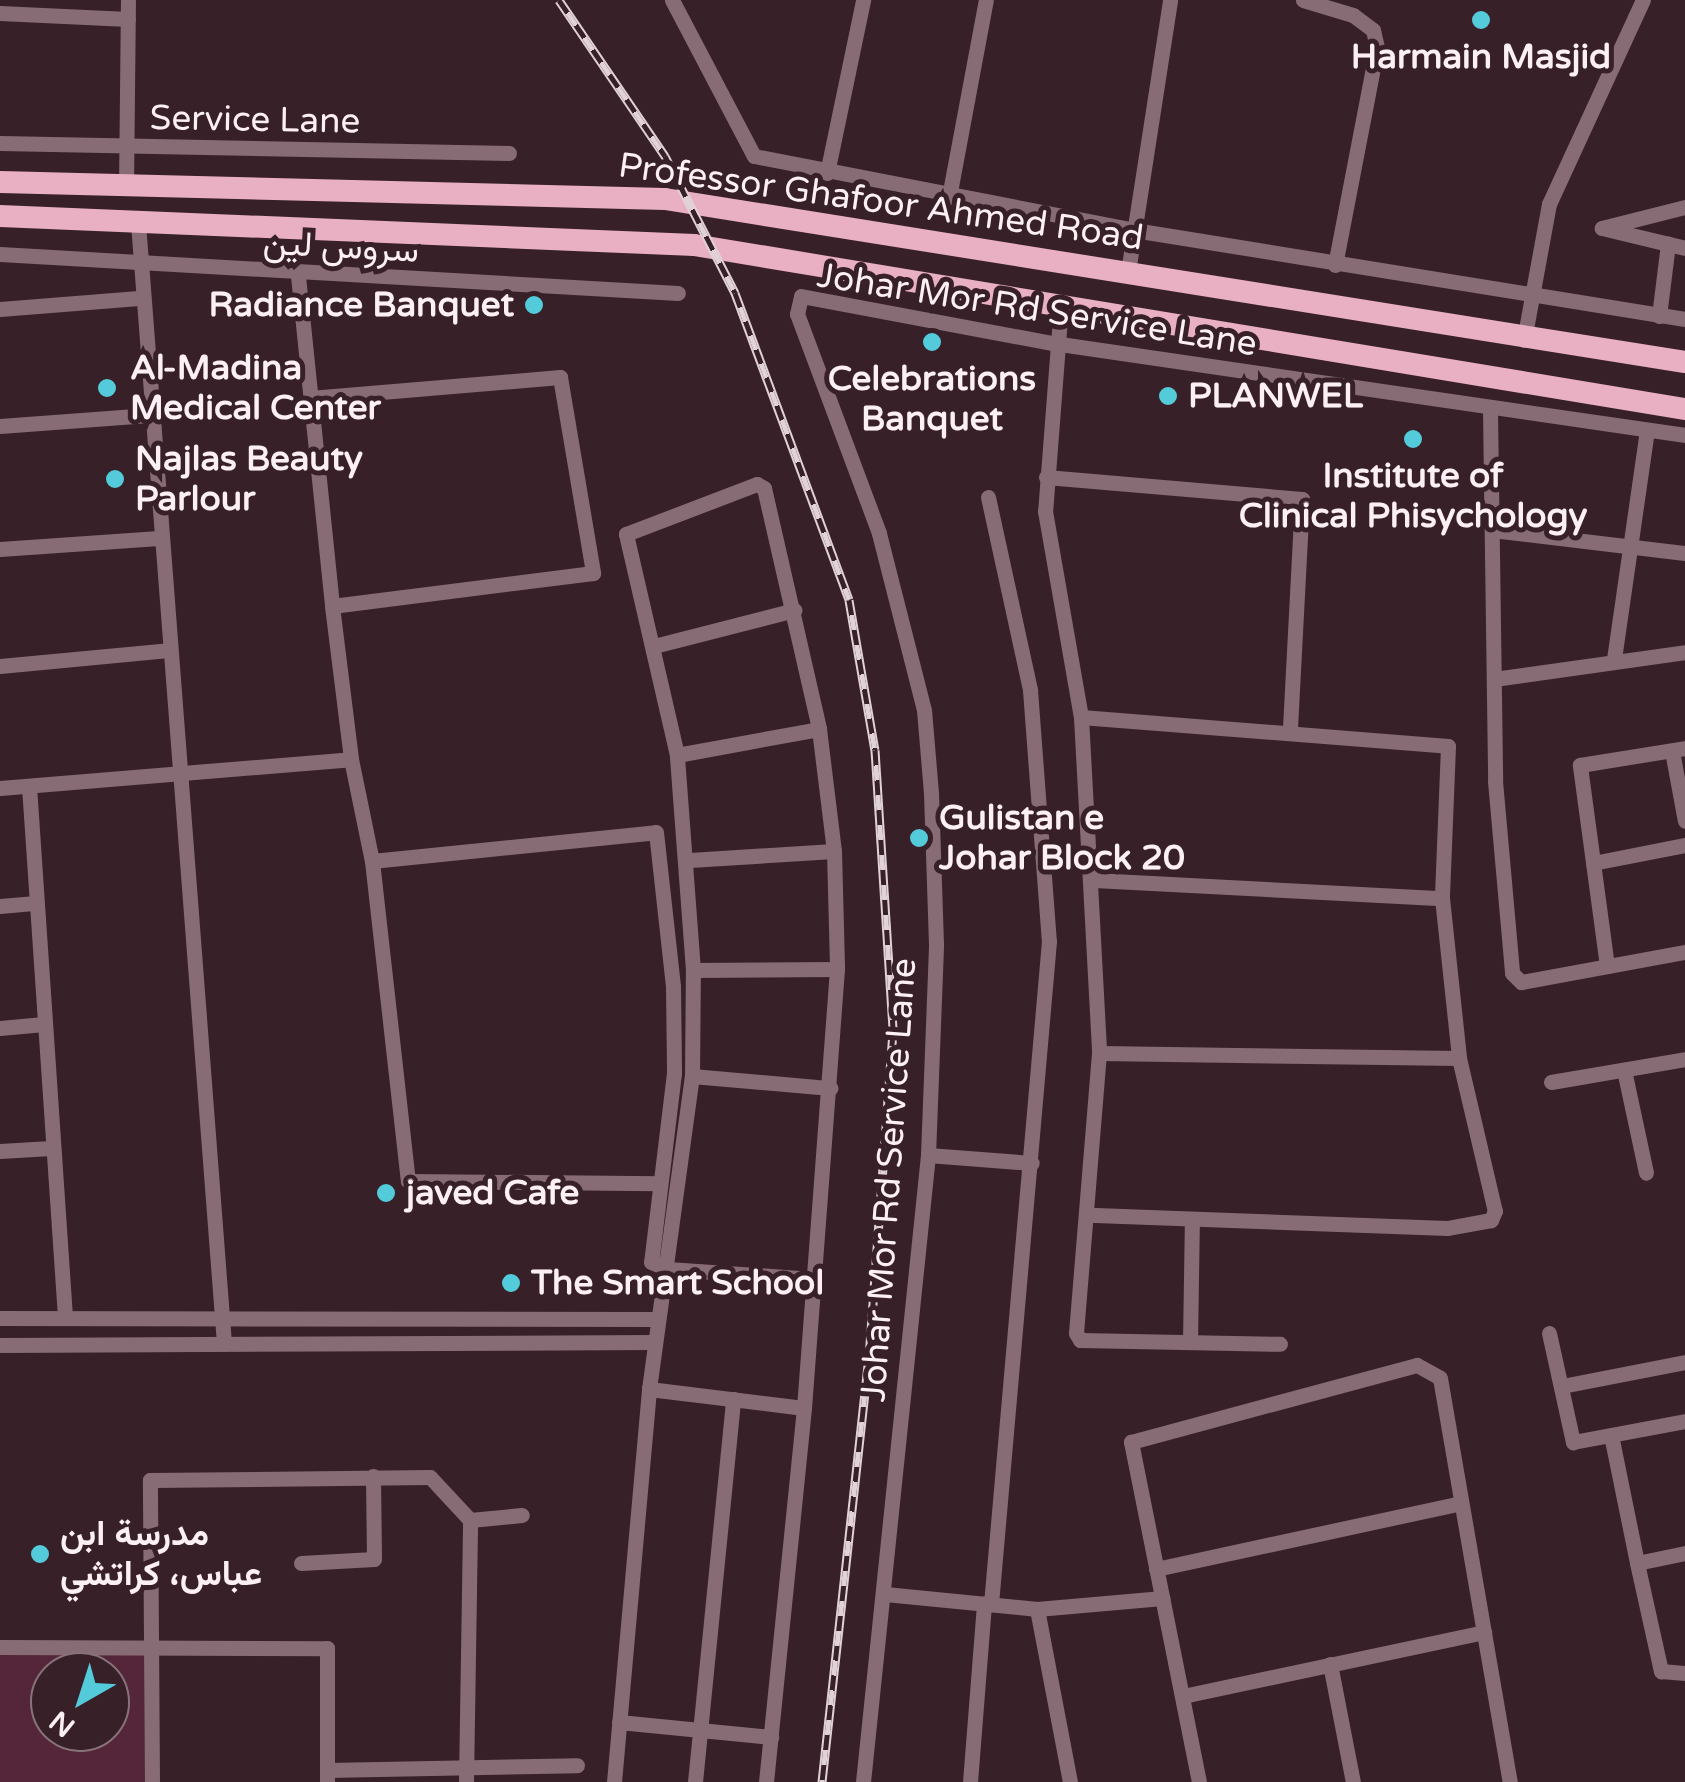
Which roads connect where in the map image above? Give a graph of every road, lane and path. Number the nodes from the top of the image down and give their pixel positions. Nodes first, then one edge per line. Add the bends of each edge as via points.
1 (128, 0) edge
2 (672, 0) edge
3 (863, 0) edge
4 (986, 0) edge
5 (1170, 0) edge
6 (1302, 0) edge
7 (1643, 0) edge
8 (0, 13) edge
9 (128, 19) junction
10 (0, 143) edge
11 (122, 148) junction
12 (509, 152) dead end
13 (827, 174) junction
14 (0, 182) edge
15 (126, 188) junction
16 (949, 197) junction
17 (1685, 206) edge
18 (0, 216) edge
19 (138, 224) junction
20 (1134, 230) junction
21 (1668, 244) junction
22 (1685, 248) edge
23 (0, 254) edge
24 (136, 262) junction
25 (1335, 265) junction
26 (1128, 272) junction
27 (298, 276) junction
28 (678, 293) dead end
29 (1533, 297) junction
30 (139, 298) junction
31 (1061, 305) junction
32 (1338, 307) junction
33 (0, 309) edge
34 (1659, 316) junction
35 (1685, 320) edge
36 (1524, 340) junction
37 (1054, 343) junction
38 (1328, 350) junction
39 (1685, 362) edge
40 (310, 398) junction
41 (1677, 408) edge
42 (1490, 410) junction
43 (149, 415) junction
44 (0, 426) edge
45 (1655, 432) junction
46 (1685, 435) edge
47 (1046, 477) junction
48 (988, 497) dead end
49 (1492, 530) junction
50 (159, 538) junction
51 (1626, 547) junction
52 (0, 549) edge
53 (1685, 553) edge
54 (332, 606) junction
55 (794, 610) junction
56 (654, 646) junction
57 (168, 650) junction
58 (1685, 652) edge
59 (1614, 660) junction
60 (0, 666) edge
61 (1494, 680) junction
62 (1082, 717) junction
63 (819, 729) junction
64 (1290, 731) junction
65 (1678, 749) edge
66 (677, 755) junction
67 (351, 759) junction
68 (178, 774) junction
69 (29, 786) junction
70 (0, 788) edge
71 (1685, 821) edge
72 (1685, 845) edge
73 (834, 852) junction
74 (690, 860) junction
75 (372, 861) junction
76 (1593, 863) junction
77 (1094, 880) junction
78 (1442, 898) junction
79 (36, 903) junction
80 (0, 906) edge
81 (1685, 952) edge
82 (1606, 966) junction
83 (837, 969) junction
84 (694, 970) junction
85 (44, 1024) junction
86 (0, 1028) edge
87 (1100, 1053) junction
88 (1459, 1058) junction
89 (1685, 1058) edge
90 (1624, 1070) junction
91 (692, 1076) junction
92 (1551, 1082) dead end
93 (830, 1088) junction
94 (51, 1148) junction
95 (0, 1152) edge
96 (928, 1154) junction
97 (1032, 1163) junction
98 (1646, 1173) dead end
99 (658, 1184) junction
100 (1088, 1215) junction
101 (1192, 1219) junction
102 (668, 1269) junction
103 (813, 1280) junction
104 (65, 1316) junction
105 (221, 1317) junction
106 (0, 1318) edge
107 (658, 1319) junction
108 (1549, 1334) dead end
109 (655, 1342) junction
110 (1190, 1342) junction
111 (224, 1344) junction
112 (1280, 1344) dead end
113 (0, 1345) edge
114 (1685, 1362) edge
115 (1562, 1386) junction
116 (648, 1389) junction
117 (733, 1399) junction
118 (804, 1408) junction
119 (1685, 1421) edge
120 (1612, 1435) junction
121 (373, 1476) junction
122 (1462, 1503) junction
123 (522, 1515) dead end
124 (470, 1520) junction
125 (1685, 1554) edge
126 (302, 1562) dead end
127 (1637, 1563) junction
128 (1156, 1569) junction
129 (885, 1594) junction
130 (1163, 1598) junction
131 (988, 1604) junction
132 (1038, 1609) junction
133 (1484, 1632) junction
134 (0, 1647) edge
135 (151, 1648) junction
136 (1330, 1664) junction
137 (1685, 1672) edge
138 (1183, 1696) junction
139 (619, 1722) junction
140 (700, 1731) junction
141 (771, 1738) junction
142 (576, 1765) dead end
143 (466, 1774) edge
144 (327, 1776) edge
145 (152, 1782) edge
146 (614, 1782) edge
147 (695, 1782) edge
148 (766, 1782) edge
149 (863, 1782) edge
150 (970, 1782) edge
151 (1070, 1782) edge
152 (1199, 1782) edge
153 (1353, 1782) edge
154 (1510, 1782) edge

1 - 9 street
2 - 13 street via 754,156
3 - 13 street
4 - 16 street
5 - 20 street
6 - 25 street via 1353,15 1373,30 1377,47
7 - 29 street via 1548,204
8 - 9 street
9 - 11 street
10 - 11 street, Service Lane
11 - 12 street, Service Lane
11 - 15 street
13 - 16 street
14 - 15 main road, Professor Ghafoor Ahmed Road
15 - 26 main road, Professor Ghafoor Ahmed Road via 394,188 665,199
16 - 20 street
17 - 21 street via 1602,228
18 - 19 main road
19 - 24 street
19 - 31 main road via 694,245
20 - 25 street
20 - 26 street
21 - 22 street
21 - 34 street
23 - 24 street, سروس لین
24 - 27 street, سروس لین
24 - 30 street
25 - 29 street
26 - 32 main road, Professor Ghafoor Ahmed Road
27 - 28 street, سروس لین
27 - 40 street
29 - 34 street
29 - 36 street
30 - 33 street
30 - 43 street
31 - 37 street
31 - 38 main road
32 - 36 main road, Professor Ghafoor Ahmed Road
32 - 38 main road
34 - 35 street
36 - 39 main road, Professor Ghafoor Ahmed Road
37 - 42 street, Johar Mor Rd Service Lane
37 - 47 street
37 - 96 street, Johar Mor Rd Service Lane via 801,296 797,314 879,532 924,710 936,944
38 - 41 main road
40 - 54 street
40 - 54 street via 556,375 593,573
41 - 45 street
42 - 45 street, Johar Mor Rd Service Lane
42 - 49 street
43 - 44 street
43 - 50 street
45 - 46 street, Johar Mor Rd Service Lane
45 - 51 street
47 - 62 street via 1045,510
47 - 64 street via 1302,499
48 - 97 street via 1030,690 1048,921
49 - 51 street
49 - 61 street
50 - 52 street
50 - 57 street
51 - 53 street
51 - 59 street
54 - 67 street
55 - 56 street
55 - 56 street via 764,488 757,484 626,534
55 - 63 street
56 - 66 street
57 - 60 street
57 - 68 street
58 - 59 street
59 - 61 street
61 - 82 street via 1512,973 1521,982
62 - 64 street
62 - 77 street
63 - 66 street
63 - 73 street
64 - 78 street via 1448,746
65 - 71 street
65 - 76 street via 1580,765
66 - 74 street
67 - 68 street
67 - 75 street
68 - 69 street
68 - 105 street
69 - 70 street
69 - 79 street
72 - 76 street
73 - 74 street
73 - 83 street
74 - 84 street
75 - 99 street via 408,1181
75 - 99 street via 656,832 673,987 674,1074
76 - 82 street
77 - 78 street
77 - 87 street
78 - 88 street
79 - 80 street
79 - 85 street
81 - 82 street
83 - 84 street
83 - 93 street
84 - 91 street
85 - 86 street
85 - 94 street
87 - 88 street
87 - 100 street
88 - 101 street via 1495,1210 1491,1220 1448,1228
89 - 90 street
90 - 92 street
90 - 98 street
91 - 93 street
91 - 102 street
93 - 103 street
94 - 95 street
94 - 104 street
96 - 97 street
96 - 129 street, Johar Mor Rd Service Lane
97 - 131 street
99 - 102 street via 650,1262
100 - 101 street
100 - 110 street via 1077,1337
101 - 110 street
102 - 103 street
102 - 107 street
103 - 118 street
104 - 105 street
104 - 106 street
105 - 107 street
105 - 111 street
107 - 109 street
108 - 115 street
109 - 111 street
109 - 116 street
110 - 112 street
111 - 113 street
114 - 115 street
115 - 120 street via 1570,1440
116 - 117 street
116 - 139 street
117 - 118 street
117 - 140 street
118 - 141 street
119 - 120 street
120 - 127 street
121 - 124 street via 430,1476
121 - 126 street via 374,1559
121 - 135 street via 150,1480
122 - 128 street
122 - 128 street via 1440,1378 1416,1365 1131,1442
122 - 133 street
123 - 124 street
124 - 143 street
125 - 127 street
127 - 137 street via 1660,1670
128 - 130 street
129 - 131 street
129 - 149 street, Johar Mor Rd Service Lane
130 - 132 street
130 - 138 street
131 - 132 street
131 - 150 street
132 - 151 street
133 - 136 street
133 - 154 street
134 - 135 street
135 - 144 street via 327,1648
135 - 145 street
136 - 138 street
136 - 153 street
138 - 152 street
139 - 140 street
139 - 146 street
140 - 141 street
140 - 147 street
141 - 148 street
142 - 143 street
143 - 144 street

